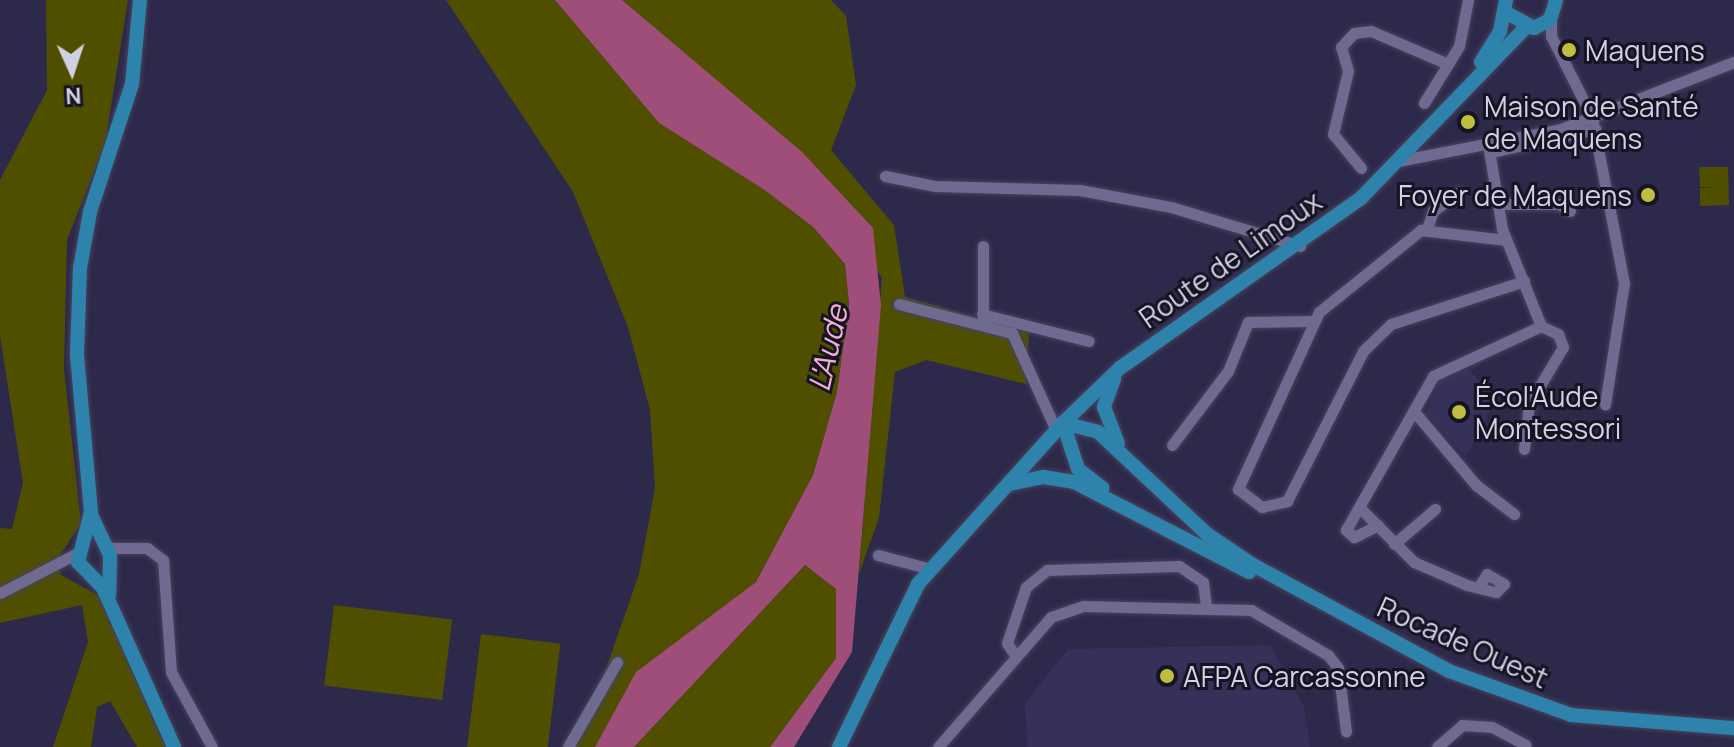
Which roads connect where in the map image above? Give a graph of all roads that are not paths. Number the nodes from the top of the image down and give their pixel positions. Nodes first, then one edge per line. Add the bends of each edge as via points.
1 (140, 0) edge
2 (1468, 0) edge
3 (1507, 6) edge
4 (1557, 7) edge
5 (1531, 28) junction
6 (1551, 36) junction
7 (1734, 62) edge
8 (1448, 64) junction
9 (1470, 80) junction
10 (1424, 103) dead end
11 (1592, 117) junction
12 (1595, 129) junction
13 (1490, 148) junction
14 (1398, 161) junction
15 (1361, 168) dead end
16 (885, 176) dead end
17 (1459, 192) dead end
18 (1500, 204) junction
19 (1570, 211) dead end
20 (1427, 229) junction
21 (1506, 240) junction
22 (983, 246) dead end
23 (1300, 246) junction
24 (1524, 281) junction
25 (899, 304) dead end
26 (983, 319) junction
27 (1311, 321) junction
28 (1541, 326) junction
29 (1089, 341) dead end
30 (1120, 368) junction
31 (1605, 405) dead end
32 (1417, 415) junction
33 (1057, 423) junction
34 (1172, 445) dead end
35 (1524, 449) dead end
36 (1130, 460) junction
37 (1008, 485) junction
38 (989, 504) junction
39 (1361, 509) junction
40 (1435, 509) dead end
41 (91, 512) junction
42 (1514, 514) dead end
43 (1143, 515) junction
44 (1378, 525) junction
45 (1394, 544) junction
46 (81, 554) junction
47 (878, 555) dead end
48 (104, 560) junction
49 (931, 569) junction
50 (1479, 586) dead end
51 (0, 593) edge
52 (1319, 604) junction
53 (1206, 606) junction
54 (1015, 655) junction
55 (617, 662) dead end
56 (1734, 728) edge
57 (1346, 731) dead end
58 (1526, 745) edge
59 (174, 747) edge
60 (212, 747) edge
61 (568, 747) edge
62 (839, 747) edge
63 (938, 747) edge
64 (1437, 747) edge

1 - 41 main road via 132,84 87,221 80,268 77,355
2 - 8 street via 1467,23
3 - 5 main road
3 - 9 main road
4 - 5 main road
4 - 6 street
5 - 6 street
5 - 9 main road
6 - 11 street
7 - 11 street
8 - 10 street
8 - 15 street via 1371,31 1347,40 1333,134
9 - 14 main road, Route de Limoux
11 - 12 street
11 - 13 street
12 - 13 street
12 - 31 street via 1624,288
13 - 14 street
13 - 18 street
14 - 23 main road, Route de Limoux
16 - 23 street via 934,186 1080,190 1171,207
17 - 20 street via 1433,211
18 - 19 street via 1559,204
18 - 21 street
20 - 21 street
20 - 27 street
21 - 24 street
22 - 26 street
23 - 30 main road, Route de Limoux
24 - 27 street via 1374,337 1287,501 1249,502 1237,478 1281,404
24 - 28 street
25 - 26 street
26 - 29 street
26 - 33 street via 1020,342
27 - 34 street via 1248,322 1228,371
28 - 32 street via 1443,368
28 - 35 street via 1558,334 1563,347 1529,404
30 - 33 main road, Route de Limoux
30 - 36 main road, Rocade Ouest via 1104,407 1110,433
32 - 39 street
32 - 42 street via 1476,485
33 - 36 main road, Rocade Ouest via 1087,426
33 - 37 main road
33 - 38 main road
33 - 43 main road via 1078,469
36 - 52 main road, Rocade Ouest via 1207,534
37 - 38 main road
37 - 43 main road, Rocade Ouest via 1043,477 1102,494
38 - 49 main road
39 - 44 street
39 - 44 street via 1346,530 1354,537
40 - 45 street
41 - 46 main road
41 - 48 main road
43 - 52 main road, Rocade Ouest
44 - 45 street
45 - 50 street via 1414,562
46 - 48 main road
46 - 48 main road
46 - 51 street
47 - 49 street
48 - 59 main road via 112,610
48 - 60 street via 130,550 153,550 163,560 171,672
49 - 62 main road via 901,610
52 - 56 main road, Rocade Ouest via 1528,703 1612,723
53 - 54 street via 1066,610
53 - 54 street via 1203,582 1179,566 1047,570 1026,587 1007,643
53 - 57 street via 1251,610 1328,655 1338,668
54 - 63 street
55 - 61 street
58 - 64 street via 1492,727 1462,725

